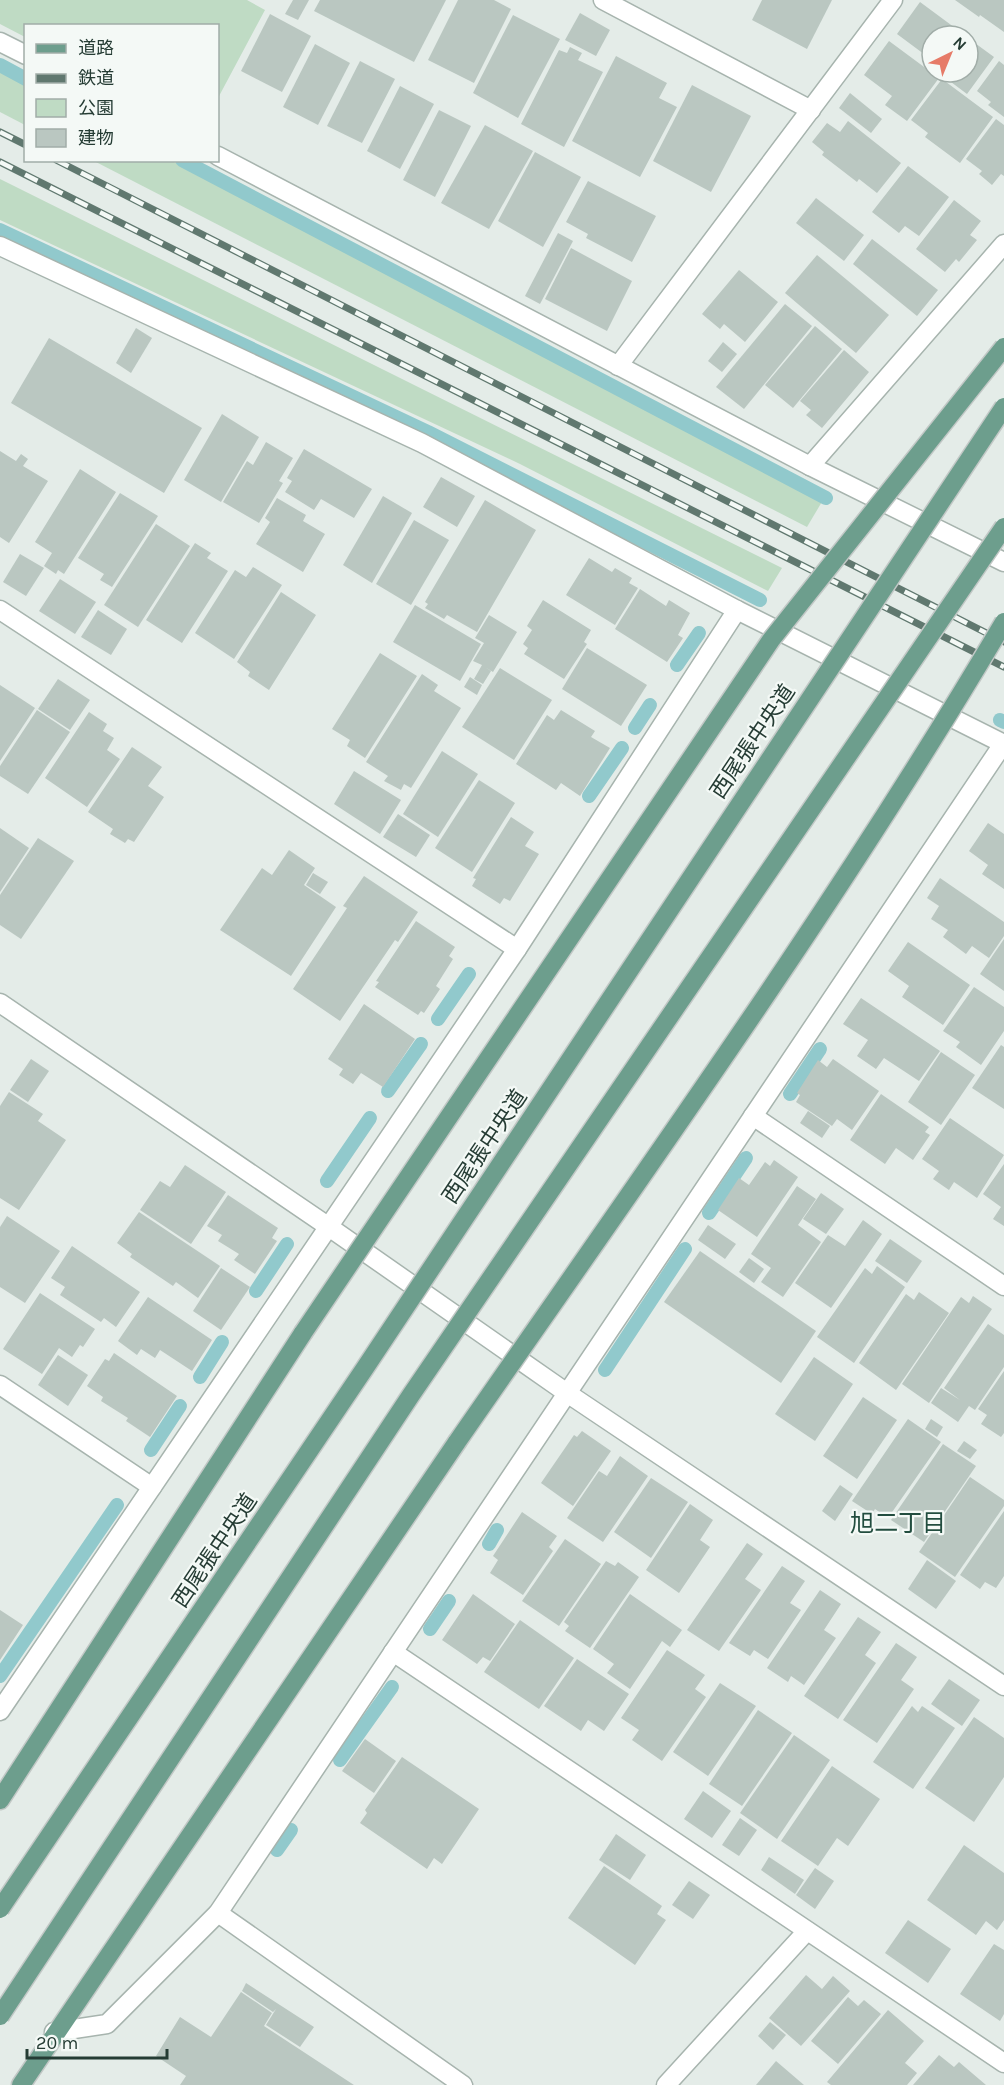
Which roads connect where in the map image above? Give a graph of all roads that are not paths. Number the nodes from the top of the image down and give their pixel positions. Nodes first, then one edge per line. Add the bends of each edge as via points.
1 (603, 0) edge
2 (893, 0) edge
3 (0, 42) edge
4 (24, 54) edge
5 (811, 110) junction
6 (219, 157) edge
7 (1004, 244) edge
8 (0, 246) edge
9 (1004, 347) edge
10 (618, 366) junction
11 (1004, 407) edge
12 (810, 466) junction
13 (1004, 527) edge
14 (1004, 562) edge
15 (0, 610) edge
16 (737, 610) junction
17 (1004, 622) edge
18 (1004, 744) edge
19 (517, 950) junction
20 (0, 1003) edge
21 (753, 1116) junction
22 (329, 1227) junction
23 (1004, 1286) edge
24 (0, 1385) edge
25 (567, 1393) junction
26 (152, 1487) junction
27 (393, 1652) junction
28 (1004, 1686) edge
29 (0, 1711) edge
30 (0, 1800) edge
31 (0, 1909) edge
32 (218, 1913) junction
33 (807, 1931) junction
34 (0, 2016) edge
35 (54, 2032) junction
36 (1004, 2063) edge
37 (21, 2085) edge
38 (463, 2085) edge
39 (666, 2085) edge

1 - 5 street
2 - 5 street
3 - 4 street
5 - 10 street
6 - 10 street
7 - 12 street
8 - 16 street via 422,443
9 - 30 main road, bridge via 771,640 303,1333
10 - 12 street
11 - 31 main road, 西尾張中央道, bridge
12 - 14 street
13 - 34 main road, bridge via 404,1405
15 - 19 street
16 - 18 street
16 - 19 street
17 - 35 main road, bridge via 937,735 730,1046
18 - 21 street
19 - 22 street
20 - 22 street
21 - 23 street
21 - 25 street
22 - 25 street
22 - 26 street
24 - 26 street
25 - 27 street
25 - 28 street
26 - 29 street
27 - 32 street
27 - 33 street
32 - 35 street via 107,2024
32 - 38 street
33 - 36 street
33 - 39 street
35 - 37 main road

